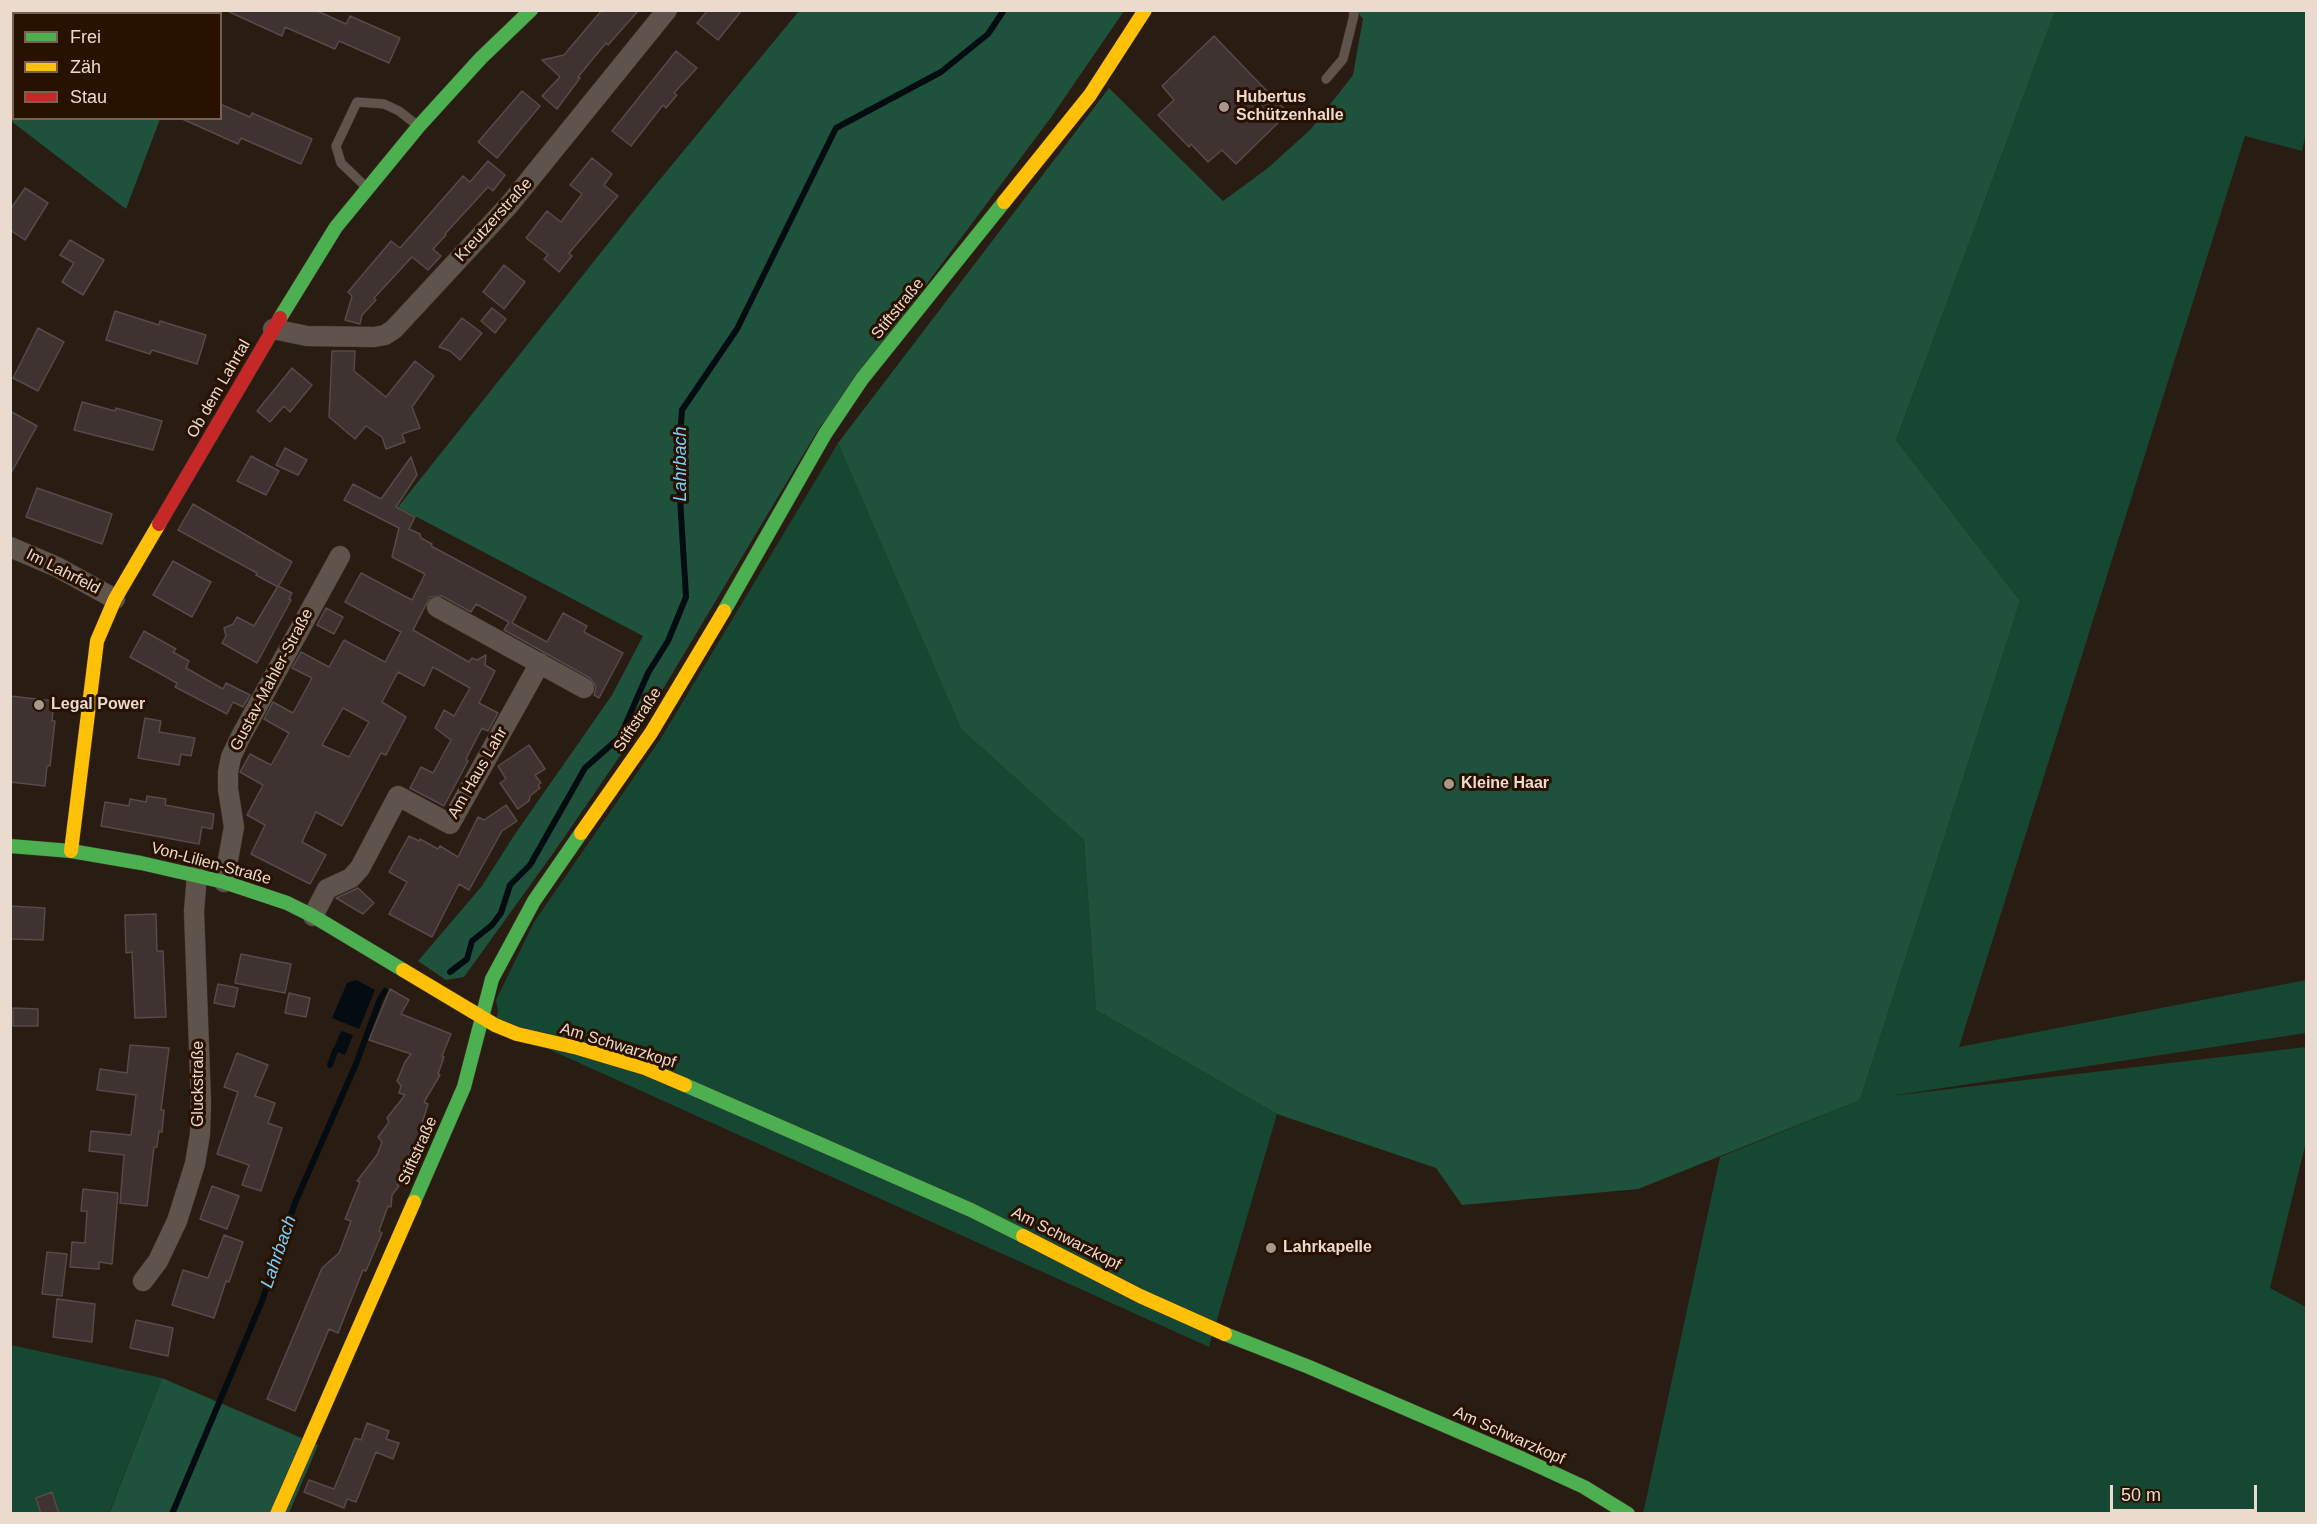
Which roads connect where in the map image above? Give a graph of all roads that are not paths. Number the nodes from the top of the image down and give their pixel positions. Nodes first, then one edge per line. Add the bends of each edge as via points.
1 (531, 10) edge
2 (667, 10) edge
3 (1145, 10) edge
4 (1353, 10) edge
5 (1326, 79) dead end
6 (419, 126) junction
7 (367, 188) junction
8 (273, 328) junction
9 (10, 548) edge
10 (340, 556) dead end
11 (114, 599) junction
12 (437, 607) dead end
13 (540, 663) junction
14 (584, 688) dead end
15 (10, 846) edge
16 (71, 851) junction
17 (196, 875) junction
18 (224, 882) junction
19 (313, 916) junction
20 (481, 1017) junction
21 (143, 1281) dead end
22 (277, 1514) edge
23 (1628, 1514) edge

1 - 6 street, Ob dem Lahrtal
2 - 8 street, Kreutzerstraße via 510,205 394,329 374,337 307,336
3 - 20 street, Stiftstraße via 1090,95 862,379 825,434 657,723 534,901 492,979
4 - 5 lane via 1343,59
6 - 7 street, Ob dem Lahrtal
6 - 7 lane via 384,104 357,102 336,146 341,163
7 - 8 street, Ob dem Lahrtal via 336,228
8 - 11 street, Ob dem Lahrtal
9 - 11 street, Im Lahrfeld via 57,567
10 - 18 street, Gustav-Mahler-Straße via 231,757 228,789 234,827
11 - 16 street, Ob dem Lahrtal via 97,641
12 - 13 street
13 - 14 street
13 - 19 street, Am Haus Lahr via 450,824 398,796 360,868 351,878 327,889
15 - 16 street, Von-Lilien-Straße
16 - 17 street, Von-Lilien-Straße
17 - 18 street, Von-Lilien-Straße
17 - 21 street, Gluckstraße via 200,1134 177,1221 158,1261
18 - 19 street, Von-Lilien-Straße
19 - 20 street, Von-Lilien-Straße
20 - 22 street, Stiftstraße via 464,1087
20 - 23 street, Am Schwarzkopf via 517,1034 645,1068 719,1099 971,1210 1207,1327 1523,1459 1584,1487

